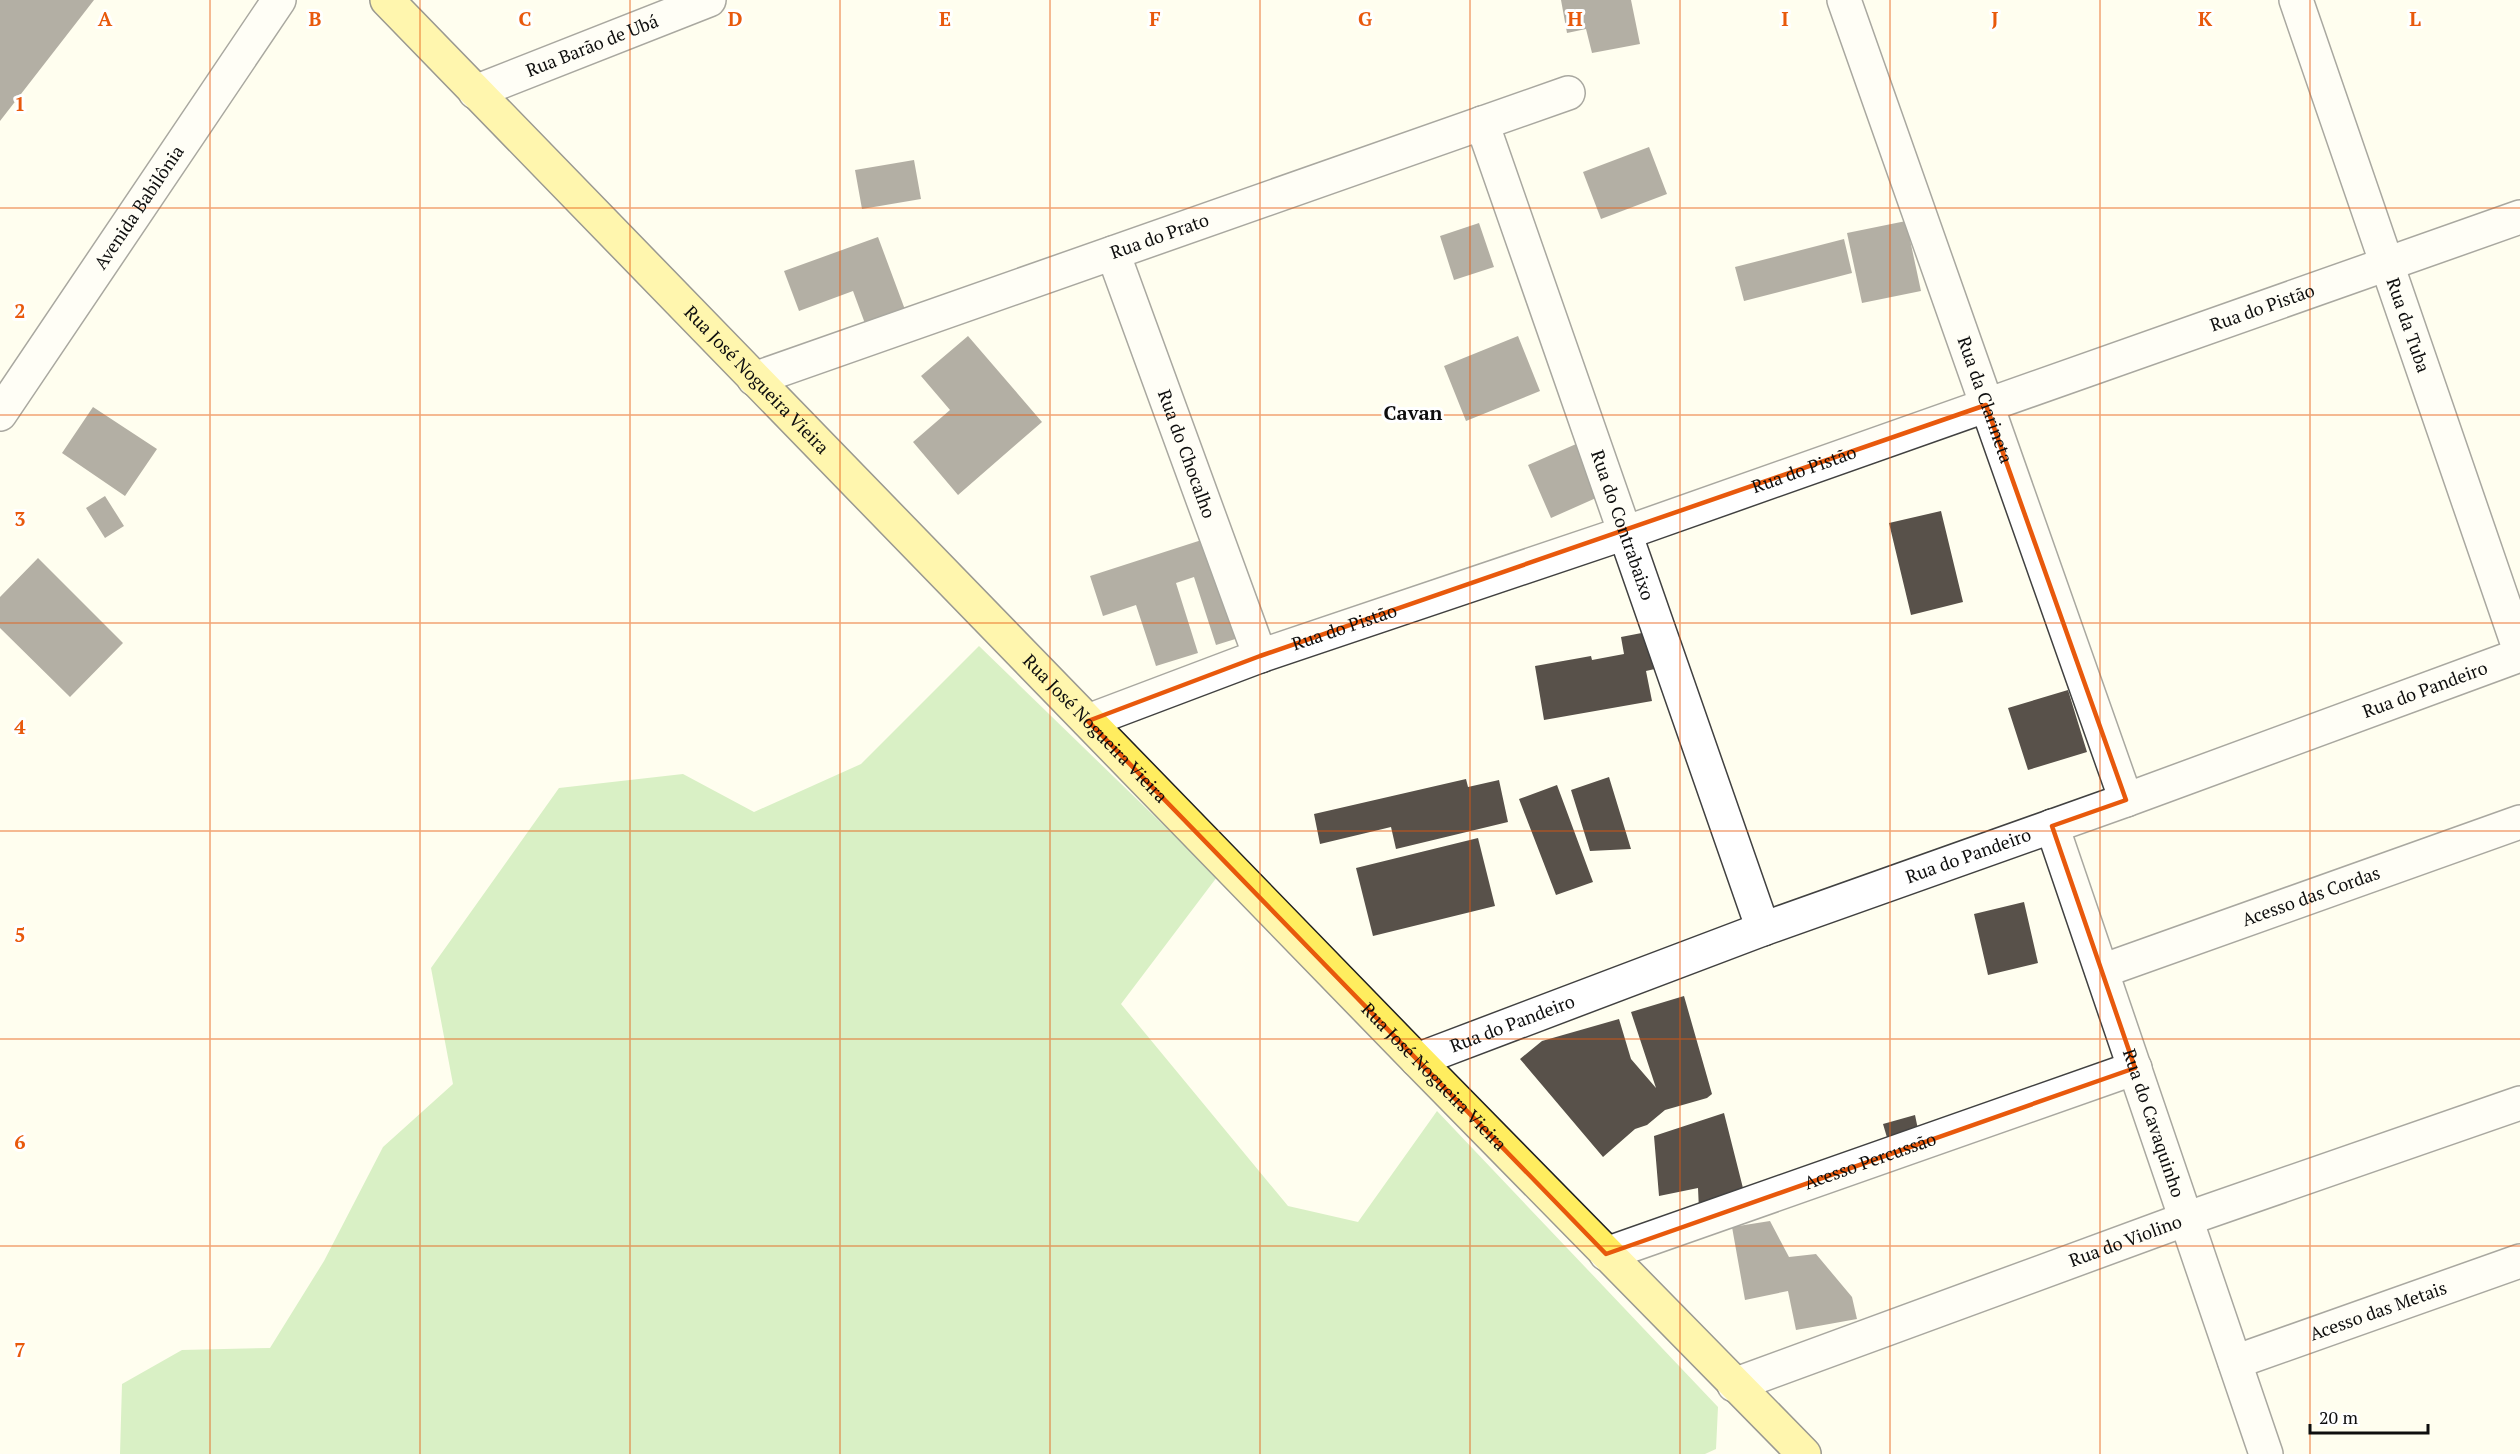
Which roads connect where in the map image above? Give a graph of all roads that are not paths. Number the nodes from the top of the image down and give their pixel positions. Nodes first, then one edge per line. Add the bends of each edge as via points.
1 (279, 0) edge
2 (387, 0) edge
3 (709, 0) edge
4 (1844, 0) edge
5 (2296, 0) edge
6 (475, 92) junction
7 (1568, 93) dead end
8 (1482, 123) junction
9 (2520, 217) edge
10 (1113, 253) junction
11 (2387, 264) junction
12 (754, 379) junction
13 (1986, 405) junction
14 (0, 414) edge
15 (1625, 533) junction
16 (2520, 653) edge
17 (1260, 656) junction
18 (1088, 721) junction
19 (2126, 800) junction
20 (2520, 822) edge
21 (2052, 826) junction
22 (1763, 929) junction
23 (2102, 971) junction
24 (1417, 1060) junction
25 (2135, 1068) junction
26 (2520, 1103) edge
27 (2186, 1219) junction
28 (1606, 1254) junction
29 (2520, 1261) edge
30 (2235, 1362) junction
31 (1734, 1385) junction
32 (1804, 1454) edge
33 (2266, 1454) edge

1 - 14 street, Avenida Babilônia
2 - 6 main road, Rua José Nogueira Vieira
3 - 6 street, Rua Barão de Ubá
4 - 13 street, Rua da Clarineta
5 - 11 street, Rua da Tuba
6 - 12 main road, Rua José Nogueira Vieira
7 - 8 street, Rua do Prato
8 - 10 street, Rua do Prato
8 - 15 street, Rua do Contrabaixo
9 - 11 street, Rua do Pistão
10 - 12 street, Rua do Prato
10 - 17 street, Rua do Chocalho
11 - 13 street, Rua do Pistão
11 - 16 street, Rua da Tuba
12 - 18 main road, Rua José Nogueira Vieira
13 - 15 street, Rua do Pistão
13 - 19 street, Rua da Clarineta
15 - 17 street, Rua do Pistão
15 - 22 street, Rua do Contrabaixo
16 - 19 street, Rua do Pandeiro
17 - 18 street, Rua do Pistão
18 - 24 main road, Rua José Nogueira Vieira
19 - 21 street, Rua do Pandeiro
20 - 23 street, Acesso das Cordas
21 - 22 street, Rua do Pandeiro
21 - 23 street, Rua do Cavaquinho
22 - 24 street, Rua do Pandeiro
23 - 25 street, Rua do Cavaquinho
24 - 28 main road, Rua José Nogueira Vieira
25 - 27 street, Rua do Cavaquinho
25 - 28 street, Acesso Percussão
26 - 27 street, Rua do Violino
27 - 30 street, Rua do Cavaquinho
27 - 31 street, Rua do Violino
28 - 31 main road, Rua José Nogueira Vieira
29 - 30 street, Acesso das Metais
30 - 33 street, Rua do Cavaquinho
31 - 32 main road, Rua José Nogueira Vieira

